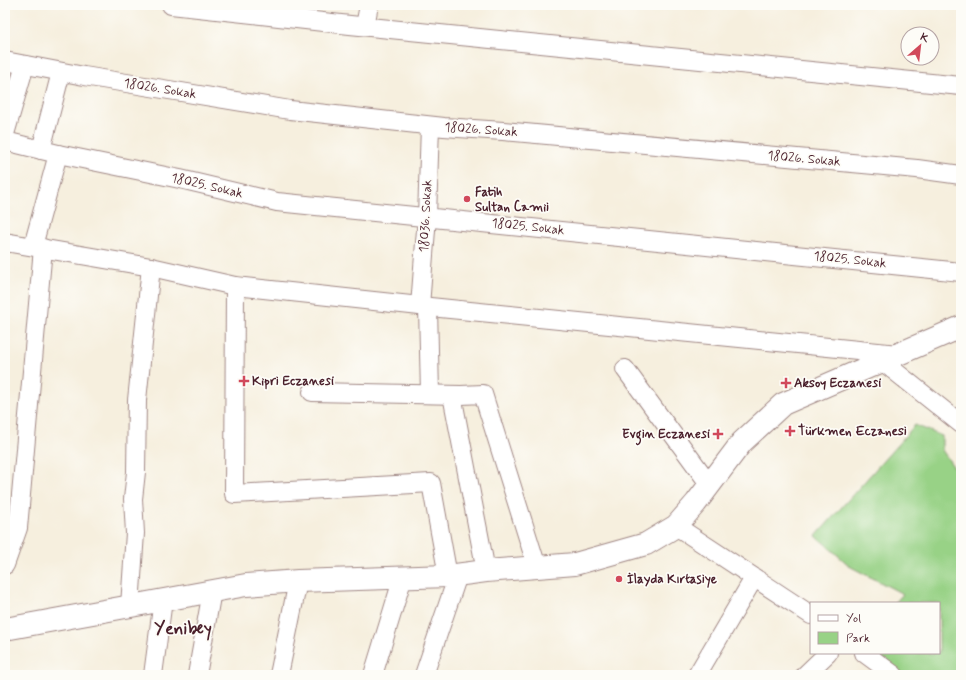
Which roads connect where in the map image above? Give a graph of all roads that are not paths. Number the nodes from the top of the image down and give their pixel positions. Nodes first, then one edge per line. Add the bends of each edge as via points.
1 (171, 5) edge
2 (370, 5) edge
3 (365, 26) junction
4 (5, 61) edge
5 (25, 65) junction
6 (61, 72) junction
7 (961, 86) edge
8 (430, 126) junction
9 (5, 134) edge
10 (5, 141) edge
11 (41, 150) junction
12 (58, 154) junction
13 (961, 175) edge
14 (427, 217) junction
15 (5, 242) edge
16 (38, 247) junction
17 (151, 267) junction
18 (961, 272) edge
19 (235, 286) junction
20 (424, 306) junction
21 (959, 331) edge
22 (890, 357) junction
23 (625, 369) dead end
24 (312, 392) dead end
25 (430, 394) junction
26 (452, 395) junction
27 (961, 424) edge
28 (710, 485) junction
29 (676, 526) junction
30 (5, 565) edge
31 (537, 567) junction
32 (486, 571) junction
33 (453, 575) junction
34 (403, 577) junction
35 (754, 578) junction
36 (298, 581) junction
37 (212, 591) junction
38 (163, 600) junction
39 (130, 606) junction
40 (810, 614) edge
41 (5, 620) edge
42 (5, 629) edge
43 (827, 654) edge
44 (865, 654) edge
45 (154, 675) edge
46 (197, 675) edge
47 (279, 675) edge
48 (373, 675) edge
49 (424, 675) edge
50 (698, 675) edge
51 (805, 675) edge
52 (894, 675) edge

1 - 3 street
2 - 3 street
3 - 7 street
4 - 5 street, 18026. Sokak
5 - 6 street, 18026. Sokak
5 - 9 street
6 - 8 street, 18026. Sokak via 290,110
6 - 11 street
8 - 13 street, 18026. Sokak via 886,166
8 - 14 street, 18036. Sokak
10 - 11 street, 18025. Sokak
11 - 12 street, 18025. Sokak
12 - 14 street, 18025. Sokak via 276,202
12 - 16 street
14 - 18 street, 18025. Sokak
14 - 20 street, 18036. Sokak
15 - 16 street
16 - 17 street
16 - 30 street via 18,528
17 - 19 street
17 - 39 street via 137,400 136,472 132,499 135,533
19 - 20 street
19 - 33 street via 234,494 431,483
20 - 22 street
20 - 25 street, 18036. Sokak
21 - 22 main road
22 - 27 street
22 - 28 main road via 783,404 742,442
23 - 28 street
24 - 25 street
25 - 26 street
26 - 31 street via 483,394
26 - 32 street
28 - 29 main road
29 - 31 main road via 646,544 575,564
29 - 35 street
31 - 32 main road
32 - 33 main road
33 - 34 main road
33 - 49 street
34 - 36 main road
34 - 48 street
35 - 40 street
35 - 50 street
36 - 37 main road via 246,585
36 - 47 street
37 - 38 main road
37 - 46 street
38 - 39 main road
38 - 45 street
39 - 42 main road
41 - 42 street
43 - 51 street
44 - 52 street

